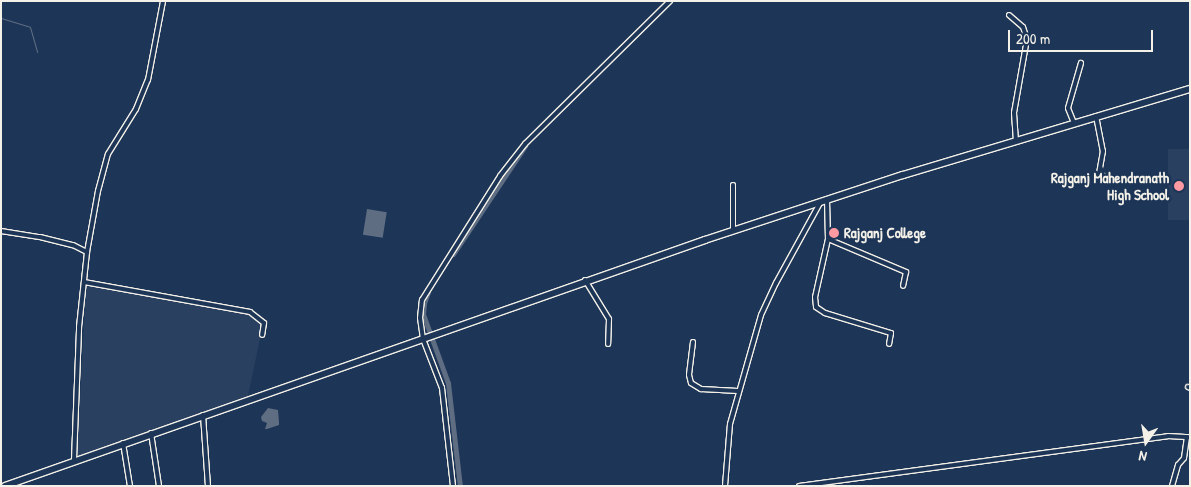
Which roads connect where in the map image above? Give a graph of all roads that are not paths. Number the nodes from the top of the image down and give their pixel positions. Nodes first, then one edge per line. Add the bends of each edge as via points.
1 (163, 1) edge
2 (670, 1) edge
3 (1009, 15) dead end
4 (1081, 63) dead end
5 (1190, 89) edge
6 (1096, 116) junction
7 (1074, 123) junction
8 (1016, 140) junction
9 (1116, 181) dead end
10 (733, 184) dead end
11 (824, 200) junction
12 (733, 230) junction
13 (1, 231) edge
14 (828, 239) junction
15 (88, 252) junction
16 (585, 280) junction
17 (84, 282) junction
18 (903, 286) dead end
19 (262, 335) dead end
20 (428, 337) junction
21 (692, 342) dead end
22 (608, 344) dead end
23 (889, 344) dead end
24 (738, 391) junction
25 (202, 415) junction
26 (151, 434) junction
27 (1188, 437) edge
28 (123, 443) junction
29 (74, 460) junction
30 (5, 486) edge
31 (130, 486) edge
32 (159, 486) edge
33 (208, 486) edge
34 (453, 486) edge
35 (725, 486) edge
36 (799, 486) edge
37 (1172, 486) edge

1 - 15 street via 148,80 136,109 113,143 104,166
2 - 20 street via 556,112 500,176 422,300 420,311
3 - 8 street via 1024,27 1027,39 1014,113
4 - 7 street via 1068,108
5 - 6 street
6 - 7 street
6 - 9 street via 1103,151 1099,174
7 - 8 street
8 - 11 street
10 - 12 street
11 - 12 street
11 - 14 street
11 - 24 street via 767,301
12 - 16 street
13 - 15 street
14 - 18 street via 906,272
14 - 23 street via 815,297 816,307 891,333
15 - 17 street
16 - 20 street
16 - 22 street via 609,319
17 - 19 street via 250,312 264,323
17 - 29 street via 79,326
20 - 25 street
20 - 34 street via 442,388
21 - 24 street via 691,384 701,389
24 - 35 street via 727,438
25 - 26 street
25 - 33 street
26 - 28 street
26 - 32 street
27 - 36 street via 1168,436
27 - 37 street via 1184,458 1178,465
28 - 29 street
28 - 31 street
29 - 30 street

